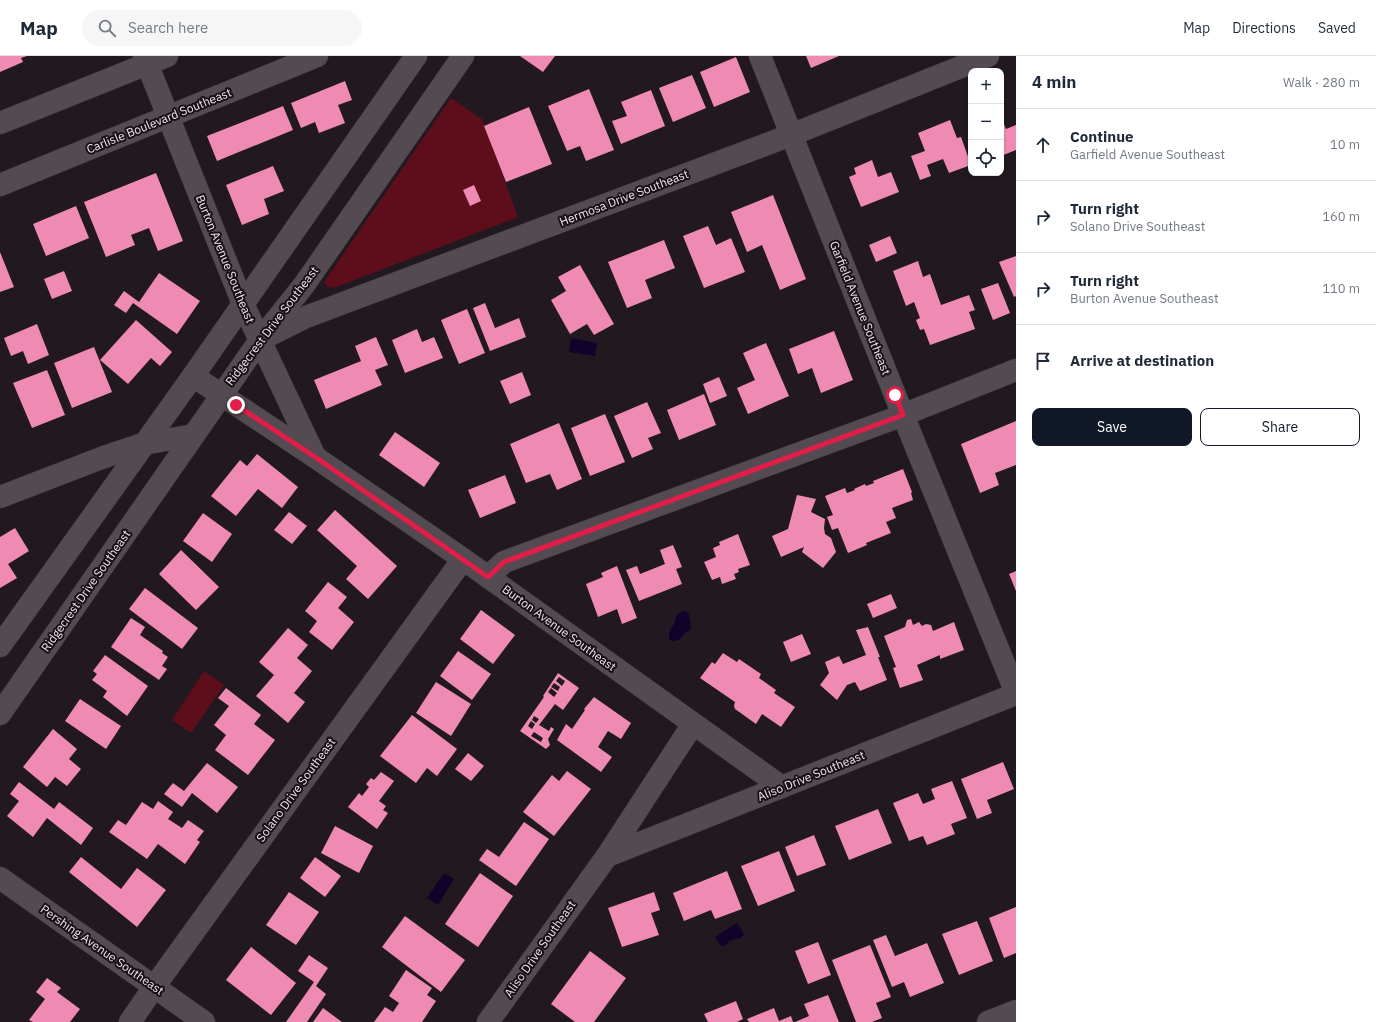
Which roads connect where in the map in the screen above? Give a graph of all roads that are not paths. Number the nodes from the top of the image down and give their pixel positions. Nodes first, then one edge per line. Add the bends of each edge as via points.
1 (317, 56) edge
2 (416, 56) edge
3 (463, 56) edge
4 (760, 56) edge
5 (988, 56) edge
6 (153, 59) edge
7 (168, 117) junction
8 (0, 123) edge
9 (791, 135) junction
10 (0, 185) edge
11 (243, 304) junction
12 (260, 340) junction
13 (1016, 370) edge
14 (193, 376) junction
15 (221, 395) junction
16 (903, 415) junction
17 (194, 434) junction
18 (142, 444) junction
19 (315, 457) junction
20 (0, 497) edge
21 (463, 559) junction
22 (488, 577) junction
23 (0, 646) edge
24 (1016, 694) edge
25 (0, 714) edge
26 (693, 724) junction
27 (782, 787) junction
28 (607, 856) junction
29 (0, 878) edge
30 (154, 987) junction
31 (1016, 1010) edge
32 (130, 1022) edge
33 (204, 1022) edge
34 (488, 1022) edge
35 (988, 1022) edge

1 - 7 street, Carlisle Boulevard Southeast
2 - 11 street
3 - 12 street, Ridgecrest Drive Southeast via 304,285
4 - 9 street, Garfield Avenue Southeast
5 - 9 street, Hermosa Drive Southeast
6 - 7 street, Burton Avenue Southeast
6 - 8 street
7 - 10 street, Carlisle Boulevard Southeast
7 - 11 street, Burton Avenue Southeast
9 - 12 street, Hermosa Drive Southeast via 306,317
9 - 16 street, Garfield Avenue Southeast
11 - 12 street, Burton Avenue Southeast
11 - 14 street
12 - 15 street, Ridgecrest Drive Southeast
12 - 19 street, Burton Avenue Southeast
13 - 16 street
14 - 15 street, Burton Avenue Southeast
14 - 18 street
15 - 17 street, Ridgecrest Drive Southeast
15 - 19 street, Burton Avenue Southeast
16 - 22 street via 504,562
16 - 24 street, Garfield Avenue Southeast
17 - 18 street
17 - 25 street, Ridgecrest Drive Southeast
18 - 20 street
18 - 23 street
19 - 21 street, Burton Avenue Southeast
21 - 22 street, Burton Avenue Southeast
21 - 30 street, Solano Drive Southeast
22 - 26 street, Burton Avenue Southeast
24 - 27 street, Aliso Drive Southeast
26 - 27 street, Burton Avenue Southeast
26 - 28 street, Aliso Drive Southeast
27 - 28 street, Aliso Drive Southeast
28 - 34 street, Aliso Drive Southeast
29 - 30 street, Pershing Avenue Southeast
30 - 32 street, Solano Drive Southeast
30 - 33 street, Pershing Avenue Southeast
31 - 35 street

